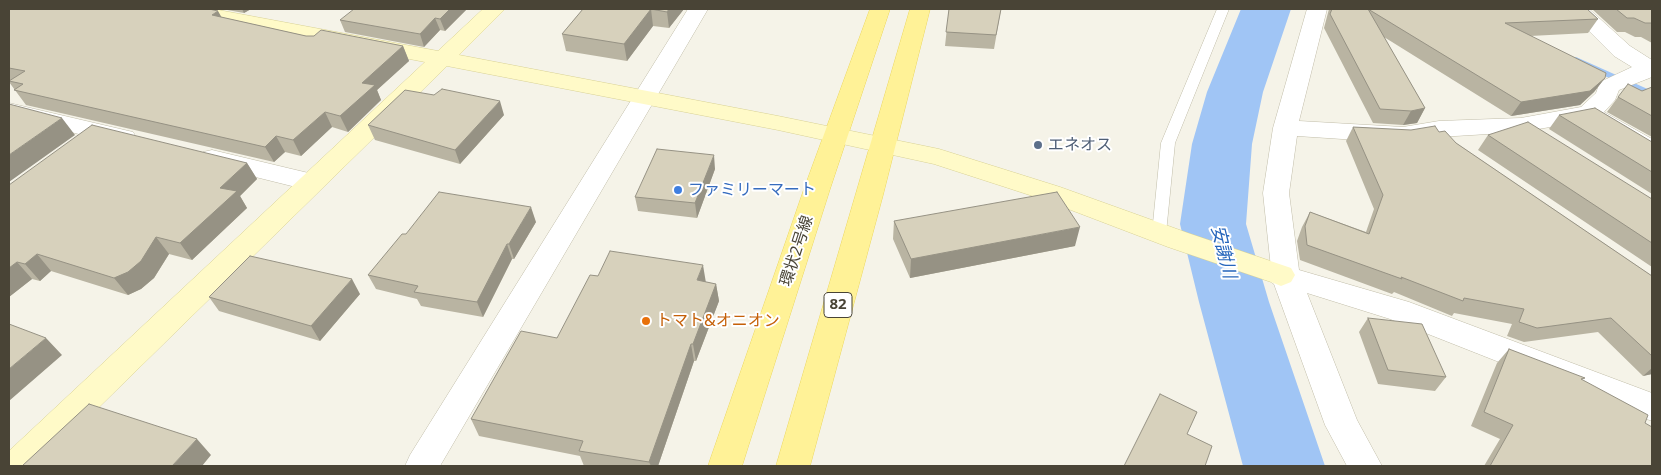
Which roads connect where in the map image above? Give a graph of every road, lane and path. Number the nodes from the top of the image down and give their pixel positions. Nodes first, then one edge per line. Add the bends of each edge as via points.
1 (182, 9) edge
2 (495, 9) edge
3 (698, 9) edge
4 (880, 9) edge
5 (920, 9) edge
6 (1223, 9) edge
7 (1317, 9) edge
8 (1577, 9) edge
9 (443, 60) junction
10 (1641, 69) edge
11 (644, 97) junction
12 (9, 110) edge
13 (1589, 113) junction
14 (1521, 125) junction
15 (1285, 128) junction
16 (1439, 129) junction
17 (100, 131) junction
18 (836, 134) junction
19 (147, 143) edge
20 (884, 144) junction
21 (1554, 146) edge
22 (77, 148) edge
23 (1457, 150) edge
24 (1652, 150) edge
25 (194, 154) edge
26 (312, 182) junction
27 (1169, 236) junction
28 (1284, 276) junction
29 (1652, 407) edge
30 (16, 466) edge
31 (422, 466) edge
32 (726, 466) edge
33 (793, 466) edge
34 (1365, 466) edge

1 - 9 street
2 - 9 street
3 - 11 street
4 - 18 main road, 環状2号線
5 - 20 main road, 82
6 - 27 lane via 1168,143
7 - 15 street
8 - 10 street
9 - 11 street
9 - 26 street
10 - 13 street via 1608,87 1607,95
11 - 18 street
11 - 31 street
12 - 17 street
13 - 14 street
13 - 24 street
14 - 16 street
14 - 21 street
15 - 16 street via 1403,135
15 - 28 street via 1276,193
16 - 23 street
17 - 19 street
17 - 22 street
18 - 20 street
18 - 32 main road, 環状2号線
20 - 27 street via 939,157 1051,193
20 - 33 main road, 82
25 - 26 street
26 - 30 street
27 - 28 street
28 - 29 street via 1399,310
28 - 34 street via 1342,424

